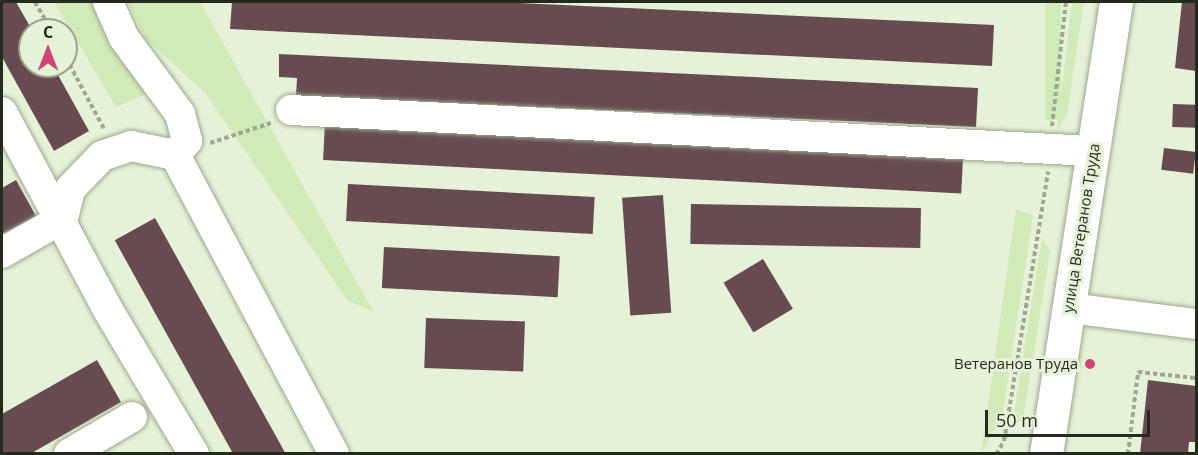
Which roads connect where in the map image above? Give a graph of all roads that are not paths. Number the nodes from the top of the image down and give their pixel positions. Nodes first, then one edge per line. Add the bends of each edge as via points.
1 (108, 2) edge
2 (1116, 2) edge
3 (291, 110) road end
4 (2, 112) edge
5 (175, 155) junction
6 (1063, 156) junction
7 (63, 218) junction
8 (2, 253) edge
9 (1069, 308) junction
10 (1197, 324) edge
11 (132, 417) dead end
12 (69, 453) edge
13 (194, 453) edge
14 (334, 453) edge
15 (1046, 453) edge

1 - 5 street via 124,38 180,114 187,141
2 - 6 main road, улица Ветеранов Труда
3 - 6 street
4 - 7 street
5 - 7 street via 146,146 116,150 78,176
5 - 14 street
6 - 9 main road, улица Ветеранов Труда
7 - 8 street
7 - 13 street via 108,310
9 - 10 street
9 - 15 main road, улица Ветеранов Труда
11 - 12 street

